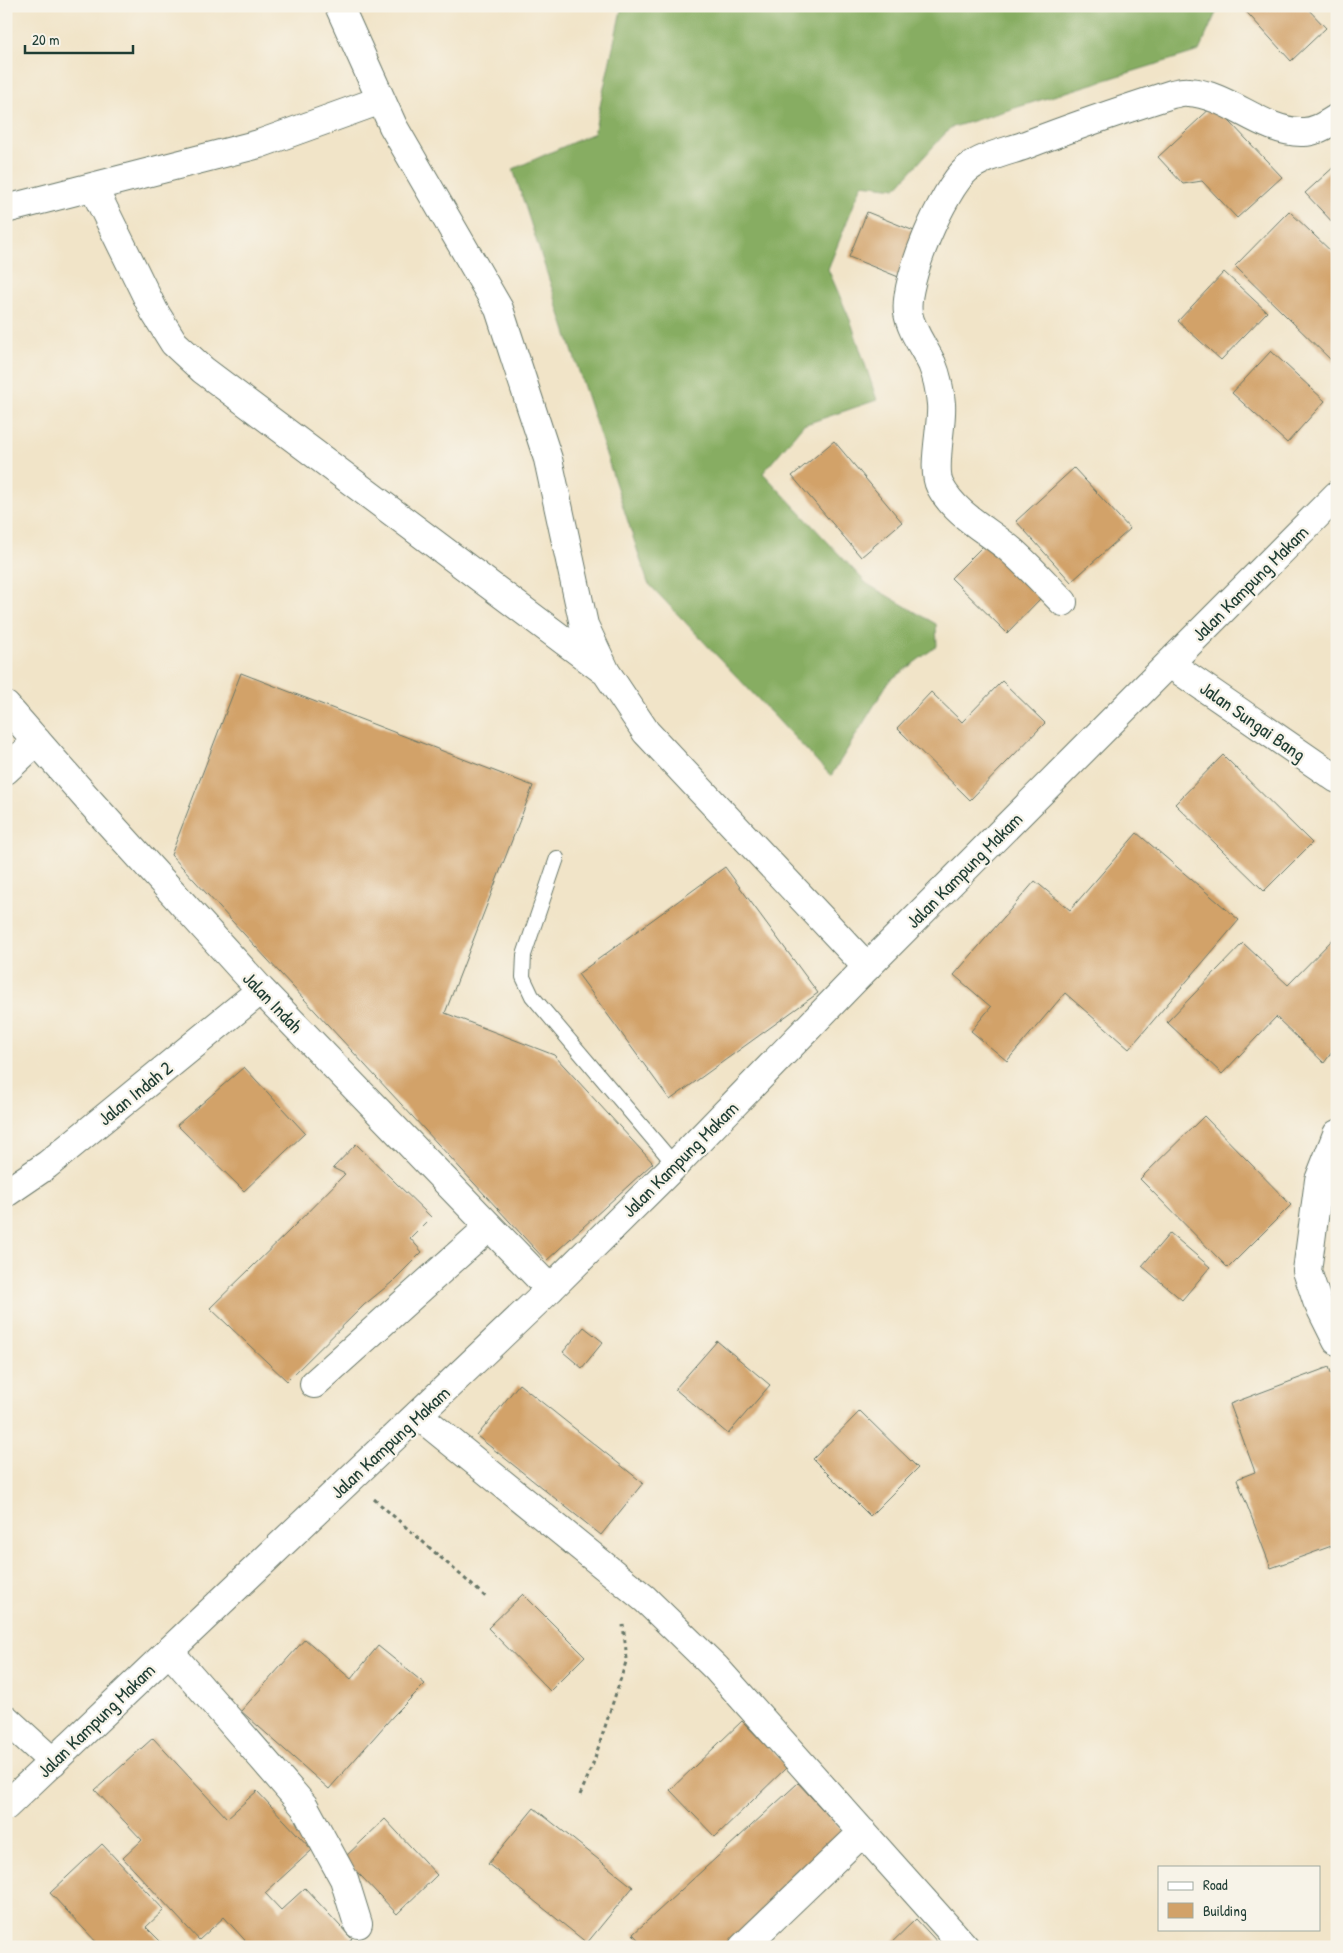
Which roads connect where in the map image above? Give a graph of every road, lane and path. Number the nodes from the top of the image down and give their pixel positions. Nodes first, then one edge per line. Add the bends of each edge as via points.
1 (339, 6) edge
2 (381, 100) junction
3 (1337, 118) edge
4 (93, 187) junction
5 (6, 209) edge
6 (1337, 495) edge
7 (1063, 602) dead end
8 (1170, 664) junction
9 (606, 672) junction
10 (6, 706) edge
11 (37, 742) junction
12 (6, 770) edge
13 (1337, 779) edge
14 (557, 858) dead end
15 (867, 967) junction
16 (261, 990) junction
17 (1337, 1134) edge
18 (675, 1165) junction
19 (6, 1193) edge
20 (490, 1227) junction
21 (550, 1289) junction
22 (1337, 1341) edge
23 (314, 1384) dead end
24 (418, 1416) junction
25 (351, 1479) junction
26 (618, 1577) junction
27 (488, 1599) dead end
28 (169, 1651) junction
29 (6, 1719) edge
30 (53, 1762) junction
31 (580, 1795) dead end
32 (6, 1806) edge
33 (863, 1832) junction
34 (358, 1924) dead end
35 (743, 1947) edge
36 (965, 1947) edge

1 - 2 street
2 - 4 street via 259,144
2 - 9 street via 499,309 548,459 584,625
3 - 7 street via 1317,130 1301,132 1275,127 1220,100 1187,91 1172,94 984,160 968,169 943,201 924,240 908,296 912,325 932,365 941,405 938,484 949,501 1011,550
4 - 5 street
4 - 9 street via 154,311 174,343 211,376
6 - 8 street, Jalan Kampung Makam
8 - 13 street, Jalan Sungai Bang
8 - 15 street, Jalan Kampung Makam
9 - 15 street via 646,732
10 - 11 street, Jalan Indah
11 - 12 street
11 - 16 street, Jalan Indah
14 - 18 lane via 524,955 526,987
15 - 18 street, Jalan Kampung Makam
16 - 19 street, Jalan Indah 2 via 47,1165
16 - 20 street, Jalan Indah
17 - 22 street via 1319,1180 1307,1271 1317,1302
18 - 21 street, Jalan Kampung Makam
20 - 21 street, Jalan Indah
20 - 23 street
21 - 24 street, Jalan Kampung Makam
24 - 25 street, Jalan Kampung Makam
24 - 26 street
25 - 27 path
25 - 28 street, Jalan Kampung Makam
26 - 31 path via 628,1659
26 - 33 street via 716,1668
28 - 30 street, Jalan Kampung Makam
28 - 34 street via 304,1806 344,1879
29 - 30 street
30 - 32 street, Jalan Kampung Makam
33 - 35 street
33 - 36 street

